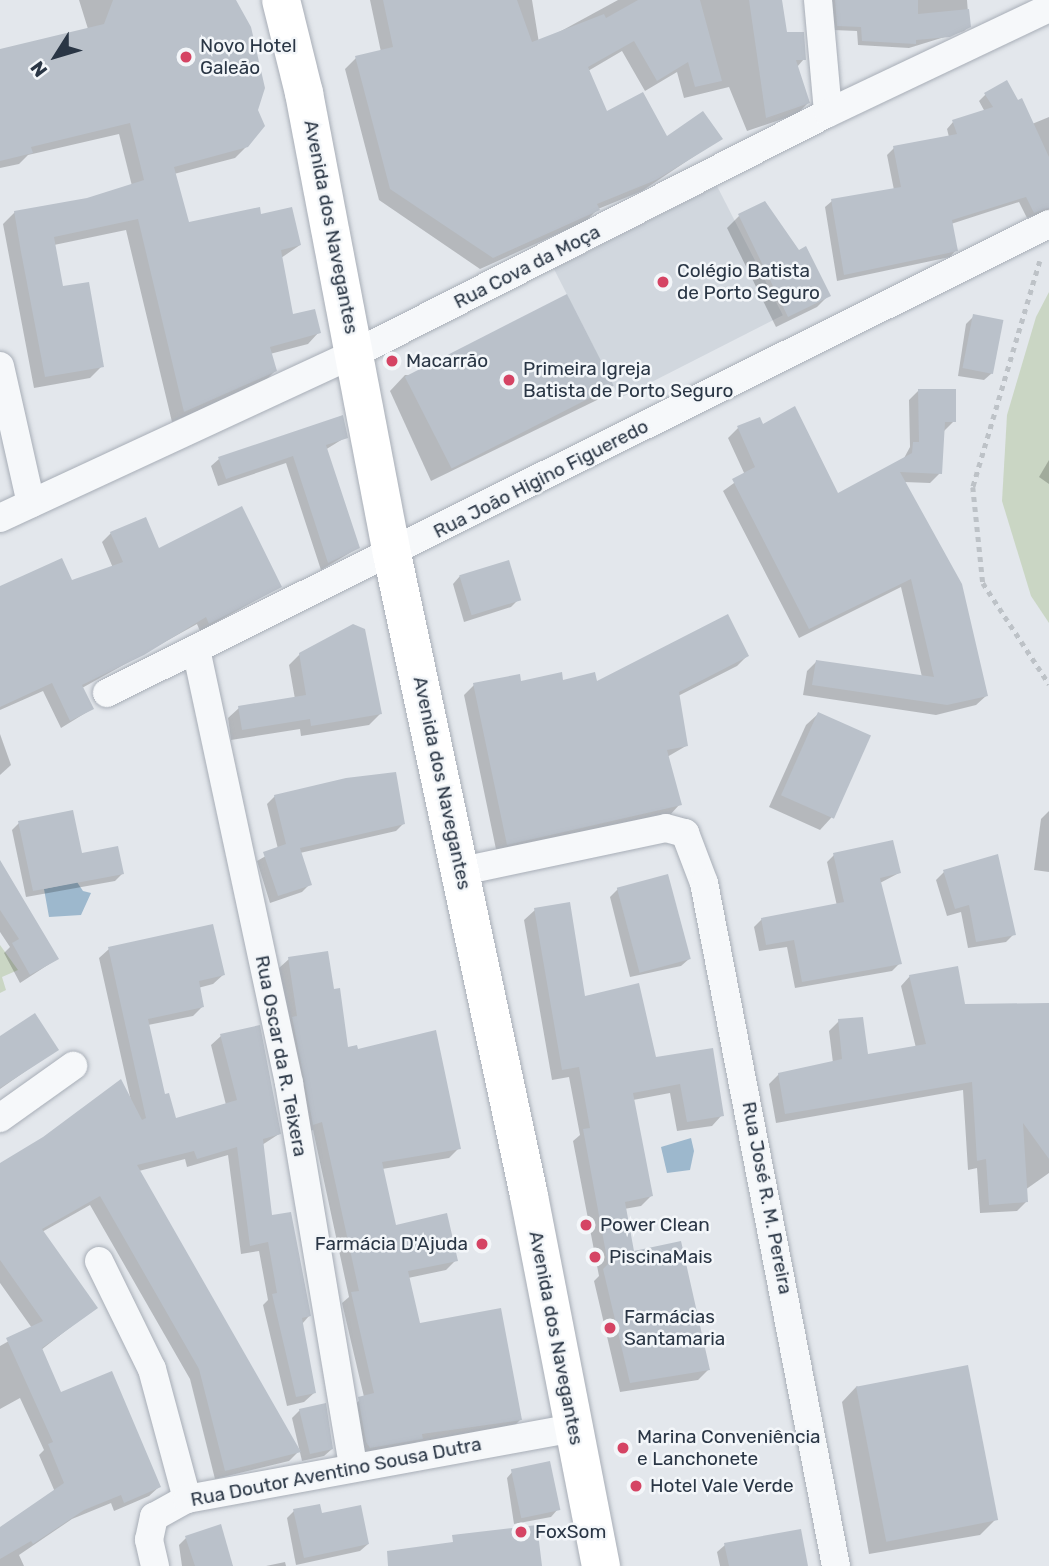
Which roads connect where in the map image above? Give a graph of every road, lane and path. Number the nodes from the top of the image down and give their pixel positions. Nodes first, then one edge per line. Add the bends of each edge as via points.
1 (281, 0) edge
2 (818, 0) edge
3 (1049, 8) edge
4 (828, 113) junction
5 (1047, 237) edge
6 (356, 353) junction
7 (0, 366) edge
8 (31, 504) junction
9 (0, 518) edge
10 (392, 554) junction
11 (196, 649) junction
12 (1049, 684) edge
13 (107, 693) dead end
14 (462, 871) junction
15 (73, 1066) dead end
16 (0, 1118) edge
17 (99, 1261) dead end
18 (572, 1429) junction
19 (353, 1465) junction
20 (187, 1499) junction
21 (155, 1566) edge
22 (601, 1566) edge
23 (836, 1566) edge

1 - 6 main road, Avenida dos Navegantes
2 - 4 street
3 - 4 street, Rua Cova da Moça
4 - 6 street, Rua Cova da Moça
5 - 10 street, Rua João Higino Figueredo
5 - 12 path via 973,487 983,583
6 - 8 street, Rua Cova da Moça
6 - 10 main road, Avenida dos Navegantes
7 - 8 street
8 - 9 street, Rua Cova da Moça
10 - 11 street, Rua João Higino Figueredo
10 - 14 main road, Avenida dos Navegantes
11 - 13 street, Rua João Higino Figueredo
11 - 19 street, Rua Oscar da R. Teixera via 289,1083
14 - 18 main road, Avenida dos Navegantes
14 - 23 street, Rua José R. M. Pereira via 666,828 685,833 705,883
15 - 16 street
17 - 20 street via 152,1369
18 - 19 street, Rua Doutor Aventino Sousa Dutra
18 - 22 main road, Avenida dos Navegantes
19 - 20 street, Rua Doutor Aventino Sousa Dutra
20 - 21 street, Rua Doutor Aventino Sousa Dutra via 154,1517 149,1541

